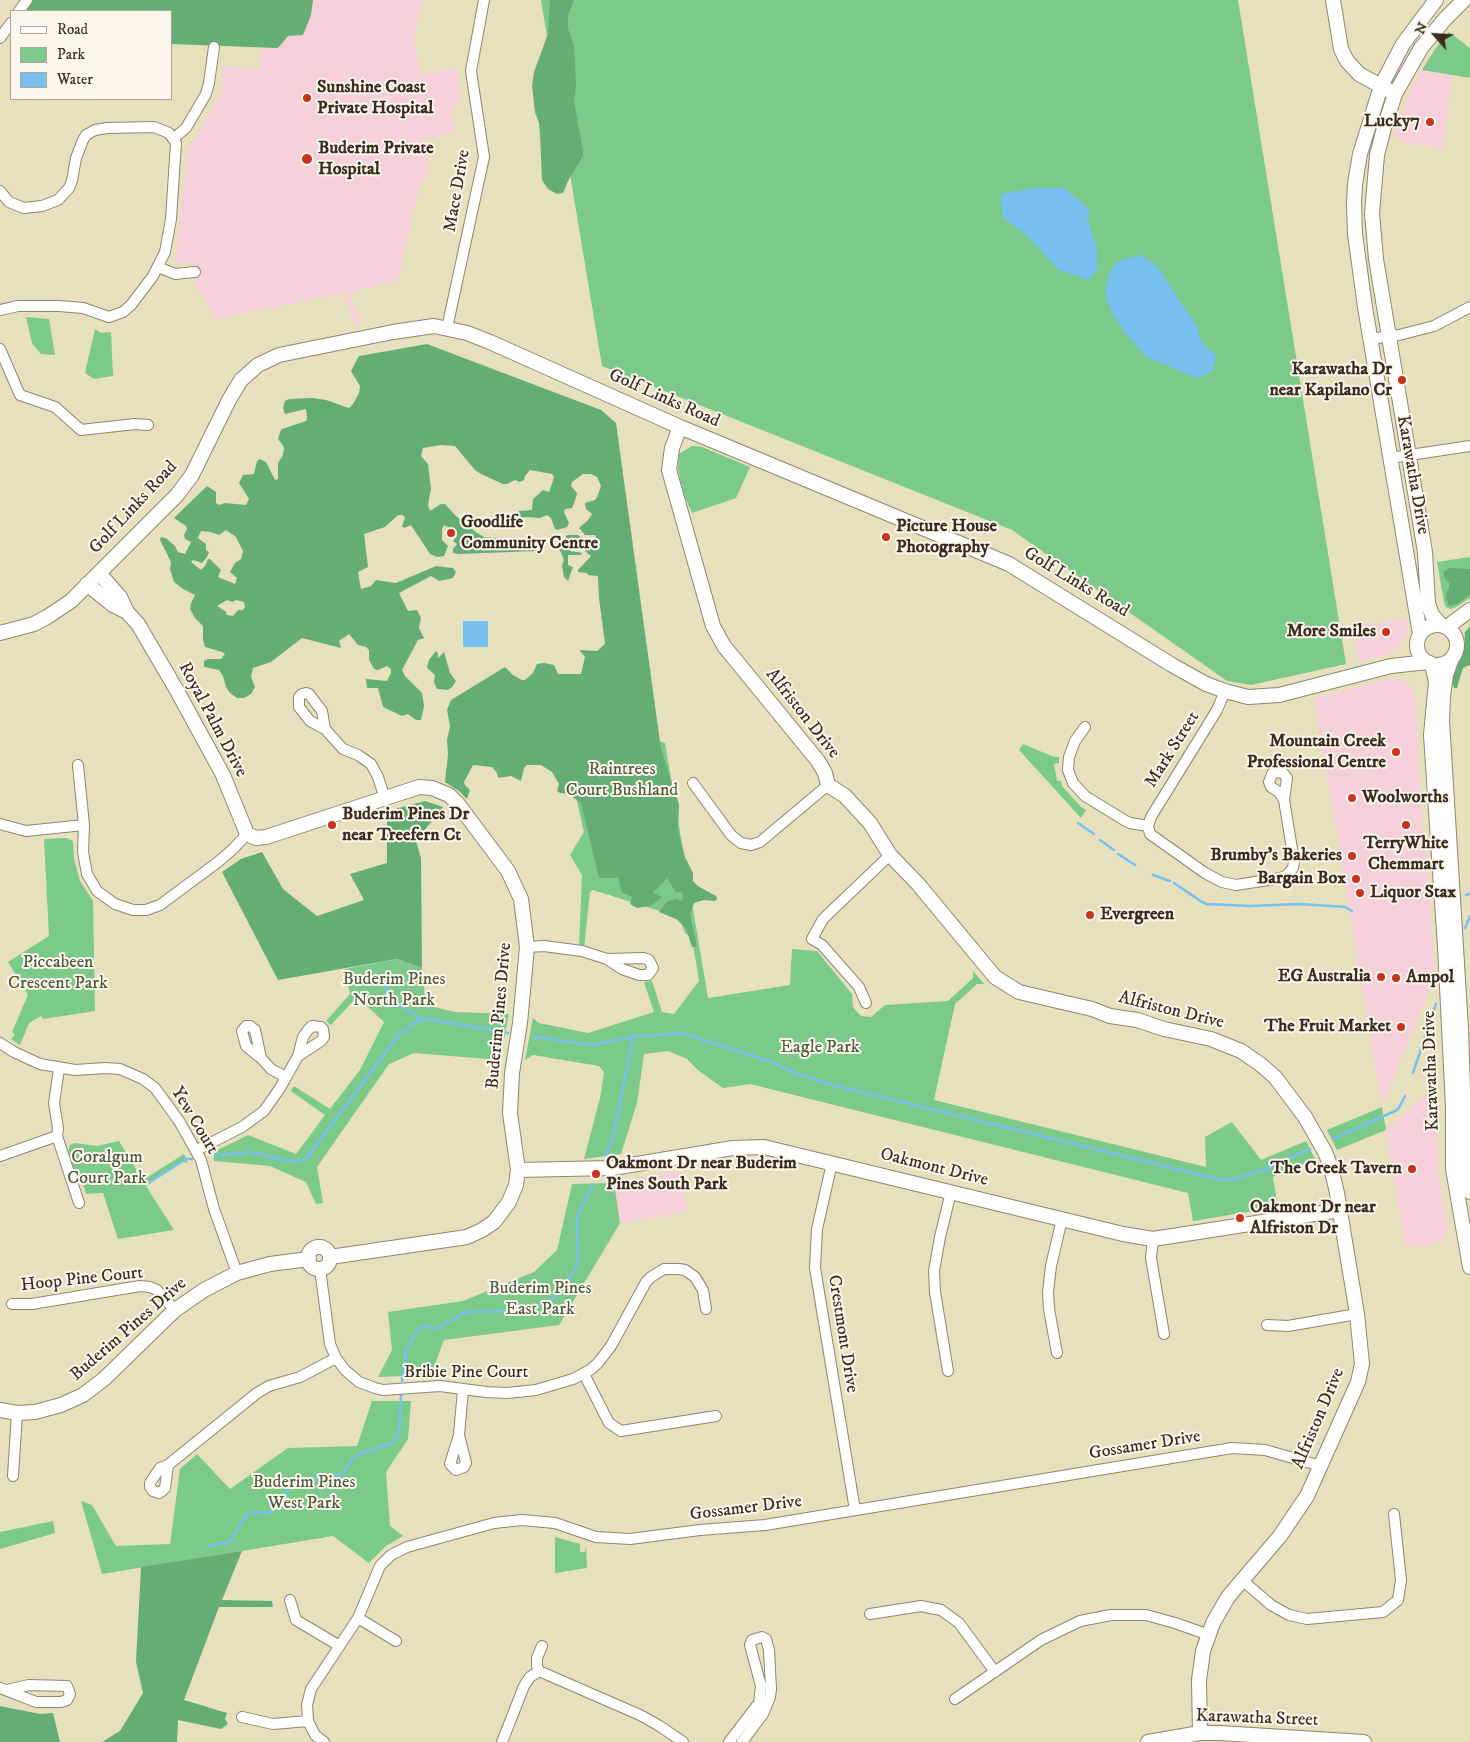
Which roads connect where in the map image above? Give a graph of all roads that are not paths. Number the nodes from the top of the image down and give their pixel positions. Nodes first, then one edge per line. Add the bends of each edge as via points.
1 (484, 0) edge
2 (1332, 0) edge
3 (1436, 0) edge
4 (1441, 0) edge
5 (1459, 2) edge
6 (1421, 18) junction
7 (10, 24) edge
8 (0, 38) edge
9 (214, 47) dead end
10 (1380, 86) junction
11 (1394, 94) junction
12 (174, 138) junction
13 (1356, 174) junction
14 (1374, 179) junction
15 (0, 191) edge
16 (158, 267) junction
17 (195, 272) dead end
18 (1470, 307) edge
19 (0, 310) edge
20 (448, 328) junction
21 (1389, 336) junction
22 (1370, 339) junction
23 (0, 349) edge
24 (148, 425) dead end
25 (680, 427) junction
26 (1470, 446) edge
27 (1409, 455) junction
28 (1390, 458) junction
29 (99, 573) junction
30 (87, 584) junction
31 (1470, 610) edge
32 (128, 612) junction
33 (1470, 619) edge
34 (1448, 630) junction
35 (0, 633) edge
36 (1419, 641) junction
37 (1452, 658) junction
38 (1430, 663) junction
39 (1391, 666) junction
40 (1225, 691) junction
41 (1086, 727) dead end
42 (325, 729) dead end
43 (78, 766) dead end
44 (693, 783) dead end
45 (828, 785) junction
46 (385, 799) junction
47 (1284, 800) dead end
48 (0, 824) edge
49 (84, 825) junction
50 (1148, 826) junction
51 (247, 834) junction
52 (890, 855) junction
53 (527, 947) junction
54 (607, 959) dead end
55 (1452, 966) junction
56 (866, 1003) dead end
57 (0, 1042) edge
58 (298, 1056) dead end
59 (261, 1058) dead end
60 (59, 1069) junction
61 (286, 1077) junction
62 (57, 1136) junction
63 (197, 1150) junction
64 (0, 1156) edge
65 (832, 1163) junction
66 (518, 1170) junction
67 (952, 1192) junction
68 (1470, 1192) edge
69 (79, 1203) dead end
70 (1340, 1210) junction
71 (1062, 1219) junction
72 (1153, 1239) junction
73 (330, 1257) junction
74 (309, 1259) junction
75 (1470, 1267) edge
76 (320, 1269) junction
77 (237, 1273) junction
78 (12, 1304) dead end
79 (706, 1309) dead end
80 (175, 1310) junction
81 (1357, 1314) junction
82 (1267, 1325) dead end
83 (1164, 1334) dead end
84 (1057, 1353) dead end
85 (336, 1358) junction
86 (948, 1371) dead end
87 (584, 1374) junction
88 (463, 1390) junction
89 (0, 1410) edge
90 (16, 1413) junction
91 (716, 1416) dead end
92 (459, 1435) dead end
93 (168, 1465) dead end
94 (1321, 1466) junction
95 (13, 1476) dead end
96 (855, 1510) junction
97 (1394, 1514) dead end
98 (1242, 1580) junction
99 (290, 1600) dead end
100 (870, 1614) dead end
101 (358, 1618) junction
102 (1208, 1635) junction
103 (396, 1641) dead end
104 (338, 1645) junction
105 (542, 1646) dead end
106 (539, 1671) junction
107 (995, 1672) junction
108 (3, 1689) edge
109 (955, 1699) dead end
110 (242, 1717) dead end
111 (308, 1721) junction
112 (1200, 1733) junction
113 (1316, 1741) edge
114 (324, 1742) edge
115 (502, 1742) edge
116 (683, 1742) edge
117 (729, 1742) edge
118 (742, 1742) edge
119 (1148, 1742) edge
120 (1364, 1742) edge

1 - 20 street, Mace Drive via 471,71 484,157
2 - 10 street via 1341,49 1347,62 1359,74
3 - 6 street, Karawatha Drive
4 - 6 street, Karawatha Drive
5 - 11 street, Karawatha Drive via 1420,48
6 - 10 street, Karawatha Drive
7 - 8 street
9 - 12 street via 206,94 186,128
10 - 11 street
10 - 13 street, Karawatha Drive
11 - 14 street, Karawatha Drive via 1381,138
12 - 15 street via 165,130 150,126 95,130 82,140 72,181 58,200 24,208 9,202
12 - 16 street via 177,152 170,225 165,252
13 - 14 street via 1362,186 1371,184
13 - 22 street, Karawatha Drive via 1355,234
14 - 21 street, Karawatha Drive via 1374,236
16 - 17 street via 175,274
16 - 19 street via 131,306 114,316 59,306 18,306
18 - 21 street via 1434,326
20 - 25 street, Golf Links Road via 490,342
20 - 29 street, Golf Links Road via 434,326 394,332 279,355 258,365 241,380 192,475
21 - 22 street
21 - 27 street, Karawatha Drive
22 - 28 street, Karawatha Drive
23 - 24 street via 20,395 55,407 79,429
25 - 40 street, Golf Links Road via 1009,564 1172,665
25 - 45 street, Alfriston Drive via 669,470 713,626 724,646 818,762
26 - 27 street
27 - 28 street
27 - 34 street, Karawatha Drive via 1424,552 1428,603 1432,615
28 - 36 street, Karawatha Drive
29 - 30 street, Golf Links Road
29 - 32 street, Royal Palm Drive via 120,597
30 - 32 street, Royal Palm Drive via 113,605
30 - 35 street, Golf Links Road via 71,601 47,618
31 - 34 street
32 - 51 street, Royal Palm Drive via 138,624 223,775
33 - 34 street via 1462,626
34 - 36 street via 1429,626
34 - 37 street via 1456,648
36 - 38 street via 1423,659
36 - 39 street, Golf Links Road
37 - 38 street via 1443,664
37 - 55 street, Karawatha Drive via 1446,675 1442,721 1456,938
38 - 39 street, Golf Links Road
38 - 55 street, Karawatha Drive via 1436,682 1431,735
39 - 40 street, Golf Links Road via 1280,695 1248,696
40 - 50 street, Mark Street
41 - 50 street via 1069,756 1068,770 1073,784 1085,796 1124,820
42 - 46 street via 343,749 371,764
43 - 49 street
44 - 45 street via 731,835 750,845 760,842
45 - 52 street, Alfriston Drive via 845,796 864,816
46 - 51 street, Buderim Pines Drive via 266,837 256,838
46 - 53 street, Buderim Pines Drive via 419,788 432,788 449,795 458,804 508,871 521,899
47 - 50 street via 1294,861 1293,868 1281,878 1236,885 1222,882 1156,840
48 - 49 street via 26,831
49 - 51 street via 83,852 87,874 97,891 116,904 133,910 160,905 218,862
52 - 56 street via 823,919 812,939 822,945 858,987
52 - 70 street, Alfriston Drive via 1007,986 1110,1016 1211,1039 1241,1051 1260,1064 1275,1077 1318,1138 1331,1167
53 - 54 street via 559,947
53 - 66 street, Buderim Pines Drive via 510,1113
55 - 68 street, Karawatha Drive
55 - 75 street, Karawatha Drive via 1447,994 1453,1169
57 - 60 street, Yew Court via 33,1062
58 - 61 street
59 - 61 street via 271,1069
60 - 62 street via 54,1103
60 - 63 street, Yew Court via 120,1069 143,1079 161,1095
61 - 63 street via 276,1096 257,1117
62 - 64 street
62 - 69 street
63 - 77 street, Yew Court
65 - 66 street, Oakmont Drive via 753,1146 613,1168
65 - 67 street, Oakmont Drive
65 - 96 street, Crestmont Drive via 817,1229 815,1268
66 - 73 street, Buderim Pines Drive via 514,1193 505,1210 494,1222 476,1233 457,1240
67 - 71 street, Oakmont Drive
67 - 86 street via 934,1271
70 - 72 street, Oakmont Drive
70 - 81 street, Alfriston Drive
71 - 72 street, Oakmont Drive
71 - 84 street via 1048,1292
72 - 83 street via 1151,1258
73 - 74 street via 325,1248 318,1247 310,1253
73 - 76 street via 329,1263
74 - 76 street via 311,1265
74 - 77 street, Buderim Pines Drive via 270,1264
76 - 85 street, Bribie Pine Court via 330,1344
77 - 80 street, Buderim Pines Drive
78 - 80 street, Hoop Pine Court via 32,1304 140,1286 157,1290
79 - 87 street, Bribie Pine Court via 703,1290 690,1273 671,1268 657,1272 646,1282 605,1355
80 - 90 street, Buderim Pines Drive via 83,1396 35,1412
81 - 82 street via 1288,1326
81 - 94 street, Alfriston Drive via 1362,1364 1358,1382
85 - 88 street, Bribie Pine Court via 352,1377 375,1388 392,1390 440,1386
85 - 93 street via 300,1377 263,1389
87 - 88 street, Bribie Pine Court via 522,1392
87 - 91 street via 609,1423 621,1431
88 - 92 street
89 - 90 street, Buderim Pines Drive
90 - 95 street
94 - 96 street, Gossamer Drive via 1265,1450 1232,1448
94 - 98 street, Alfriston Drive via 1307,1496 1280,1536
96 - 101 street, Gossamer Drive via 765,1525 630,1539 596,1537 555,1523 522,1520 494,1524 407,1547 391,1555 380,1566
97 - 98 street via 1401,1580 1398,1600 1383,1612 1307,1619 1289,1615 1271,1605
98 - 102 street, Alfriston Drive
99 - 104 street via 296,1620
100 - 107 street via 921,1606 942,1610 958,1623
101 - 103 street
101 - 104 street, Gossamer Drive
102 - 107 street via 1146,1615 1111,1615 1080,1621 1041,1640
102 - 112 street, Alfriston Drive via 1199,1680
104 - 111 street, Gossamer Drive via 311,1689 307,1704
105 - 106 street via 536,1666
106 - 115 street via 524,1686
106 - 116 street via 640,1715
107 - 109 street
108 - 108 street via 29,1685 67,1686 70,1694 61,1702 36,1702
110 - 111 street via 273,1724
111 - 114 street via 315,1735
112 - 113 street, Karawatha Street
112 - 119 street, Karawatha Street
113 - 120 street, Karawatha Street
117 - 118 street via 759,1703 761,1686 750,1645 752,1640 762,1637 766,1639 769,1650 770,1698 763,1714

